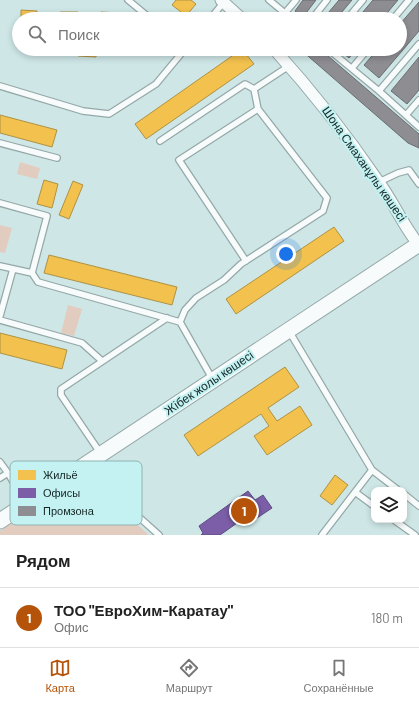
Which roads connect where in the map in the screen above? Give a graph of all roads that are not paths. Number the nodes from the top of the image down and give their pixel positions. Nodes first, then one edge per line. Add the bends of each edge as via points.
1 (128, 0) edge
2 (269, 0) edge
3 (296, 0) edge
4 (327, 0) edge
5 (363, 0) edge
6 (409, 0) edge
7 (223, 1) edge
8 (142, 12) edge
9 (215, 12) edge
10 (235, 12) edge
11 (284, 12) edge
12 (286, 12) edge
13 (318, 12) edge
14 (353, 12) edge
15 (399, 12) edge
16 (419, 44) edge
17 (179, 56) edge
18 (282, 56) edge
19 (337, 56) edge
20 (362, 56) edge
21 (289, 66) junction
22 (352, 68) junction
23 (0, 86) edge
24 (254, 89) junction
25 (379, 91) junction
26 (419, 100) edge
27 (258, 109) junction
28 (406, 115) junction
29 (419, 127) edge
30 (160, 141) dead end
31 (0, 143) edge
32 (57, 158) dead end
33 (379, 182) junction
34 (419, 184) edge
35 (0, 203) edge
36 (419, 244) edge
37 (246, 261) junction
38 (0, 266) edge
39 (13, 269) junction
40 (32, 273) junction
41 (0, 316) edge
42 (167, 318) junction
43 (0, 320) edge
44 (180, 322) junction
45 (289, 330) junction
46 (102, 361) junction
47 (213, 380) junction
48 (101, 454) junction
49 (90, 461) edge
50 (0, 462) edge
51 (372, 470) junction
52 (8, 473) junction
53 (10, 477) edge
54 (0, 478) edge
55 (394, 487) edge
56 (355, 492) junction
57 (407, 496) edge
58 (371, 504) edge
59 (419, 506) edge
60 (10, 514) edge
61 (142, 520) edge
62 (0, 521) edge
63 (398, 523) edge
64 (159, 535) edge
65 (322, 535) edge
66 (415, 535) edge

1 - 8 lane
2 - 11 lane
3 - 12 lane
4 - 13 lane
5 - 14 lane
6 - 15 lane
7 - 9 lane
7 - 10 street
16 - 25 lane
17 - 23 lane via 156,84 109,114 83,111
18 - 21 street, Шона Смаханұлы көшесі
19 - 22 lane
20 - 22 lane
21 - 24 lane
21 - 33 street, Шона Смаханұлы көшесі via 348,137
22 - 25 lane
24 - 27 lane
24 - 30 lane via 245,84
25 - 28 lane
26 - 28 lane
27 - 37 lane via 179,160
27 - 37 lane via 328,198 323,211
28 - 29 lane
31 - 32 lane
33 - 34 lane via 409,170
33 - 36 street, Шона Смаханұлы көшесі
35 - 40 lane via 47,216
36 - 45 main road, Жібек жолы көшесі
37 - 44 lane via 224,280 196,298 184,310
38 - 39 lane
39 - 40 lane
39 - 41 lane
40 - 42 lane via 38,282
42 - 44 lane
42 - 46 lane
43 - 46 lane via 82,342
44 - 47 lane
45 - 47 main road, Жібек жолы көшесі
45 - 51 lane
46 - 48 lane via 61,389 61,395
47 - 48 main road, Жібек жолы көшесі
48 - 49 main road, Жібек жолы көшесі
50 - 52 lane
51 - 55 lane
51 - 56 lane
52 - 53 lane
52 - 54 lane
56 - 58 lane
56 - 65 lane
57 - 59 lane
60 - 62 main road, Жібек жолы көшесі
61 - 64 lane
63 - 66 lane

